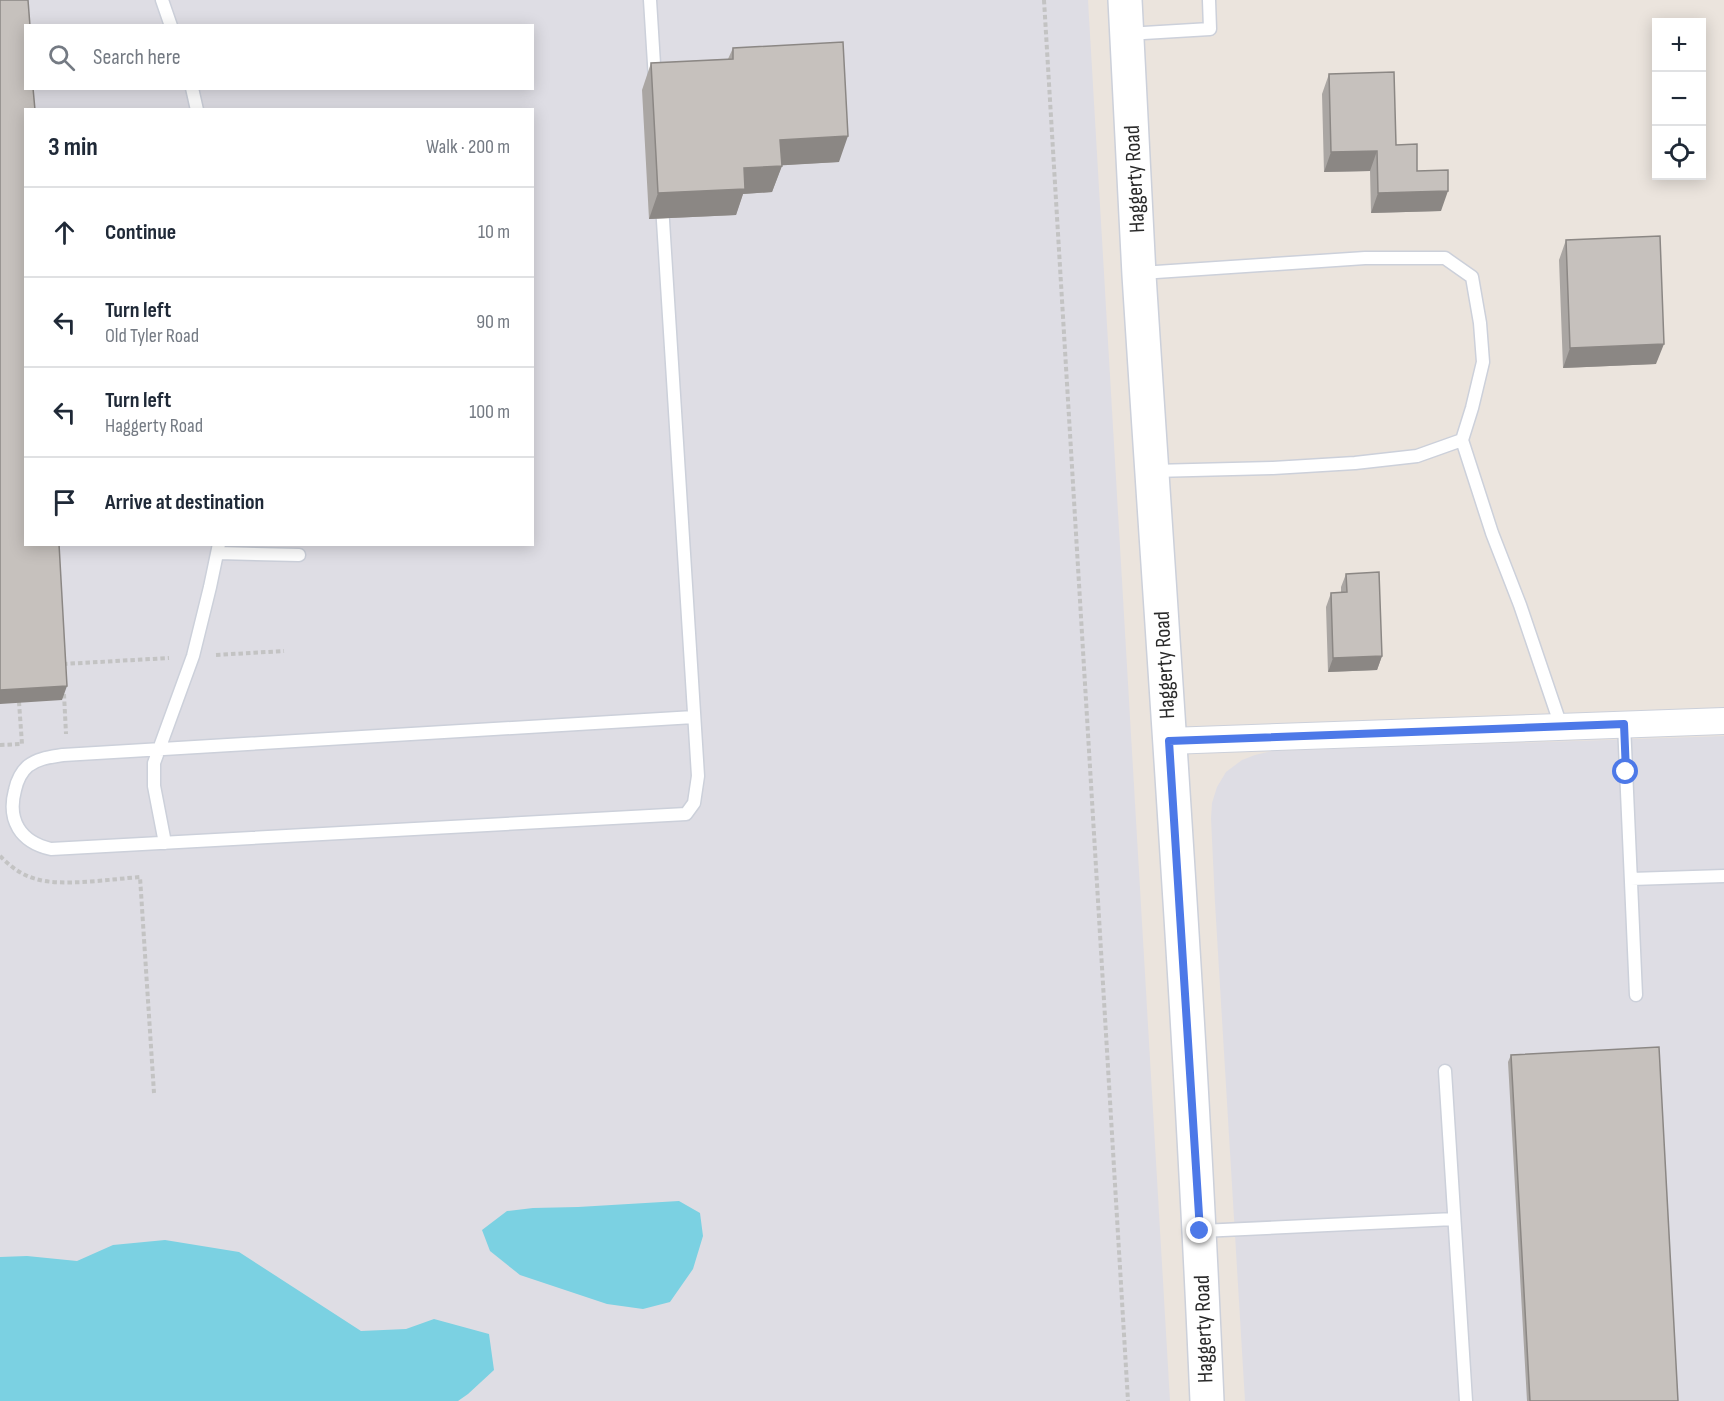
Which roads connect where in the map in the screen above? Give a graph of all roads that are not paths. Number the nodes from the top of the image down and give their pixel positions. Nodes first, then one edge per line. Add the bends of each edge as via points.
1 (162, 0) edge
2 (650, 0) edge
3 (1125, 0) edge
4 (1209, 0) edge
5 (170, 24) edge
6 (1127, 34) junction
7 (192, 90) edge
8 (655, 93) edge
9 (197, 108) edge
10 (662, 198) edge
11 (1139, 273) junction
12 (1462, 440) junction
13 (1153, 471) junction
14 (218, 549) edge
15 (300, 555) dead end
16 (694, 717) junction
17 (1724, 721) edge
18 (1624, 724) junction
19 (1561, 726) junction
20 (1169, 741) junction
21 (160, 748) junction
22 (165, 843) junction
23 (1724, 876) edge
24 (1631, 879) junction
25 (1636, 995) dead end
26 (1445, 1071) dead end
27 (1454, 1219) junction
28 (1200, 1231) junction
29 (1207, 1401) edge
30 (1466, 1401) edge

1 - 5 lane
2 - 8 lane
3 - 6 main road, Haggerty Road
4 - 6 lane via 1210,29
6 - 11 main road, Haggerty Road
7 - 9 lane
10 - 16 lane
11 - 12 lane via 1365,258 1445,258 1472,277 1480,322 1483,362
11 - 13 main road, Haggerty Road
12 - 13 lane via 1417,456 1355,463
12 - 19 lane
13 - 20 main road, Haggerty Road
14 - 15 lane
14 - 21 lane via 193,656
16 - 21 lane
16 - 22 lane via 698,776 694,803 686,814
17 - 18 street
18 - 19 street
18 - 24 lane
19 - 20 street
20 - 28 main road, Haggerty Road
21 - 22 lane via 154,764 154,786
21 - 22 lane via 42,759 21,774 12,816 30,841 51,849
23 - 24 lane
24 - 25 lane
26 - 27 lane
27 - 28 lane
27 - 30 lane
28 - 29 main road, Haggerty Road

